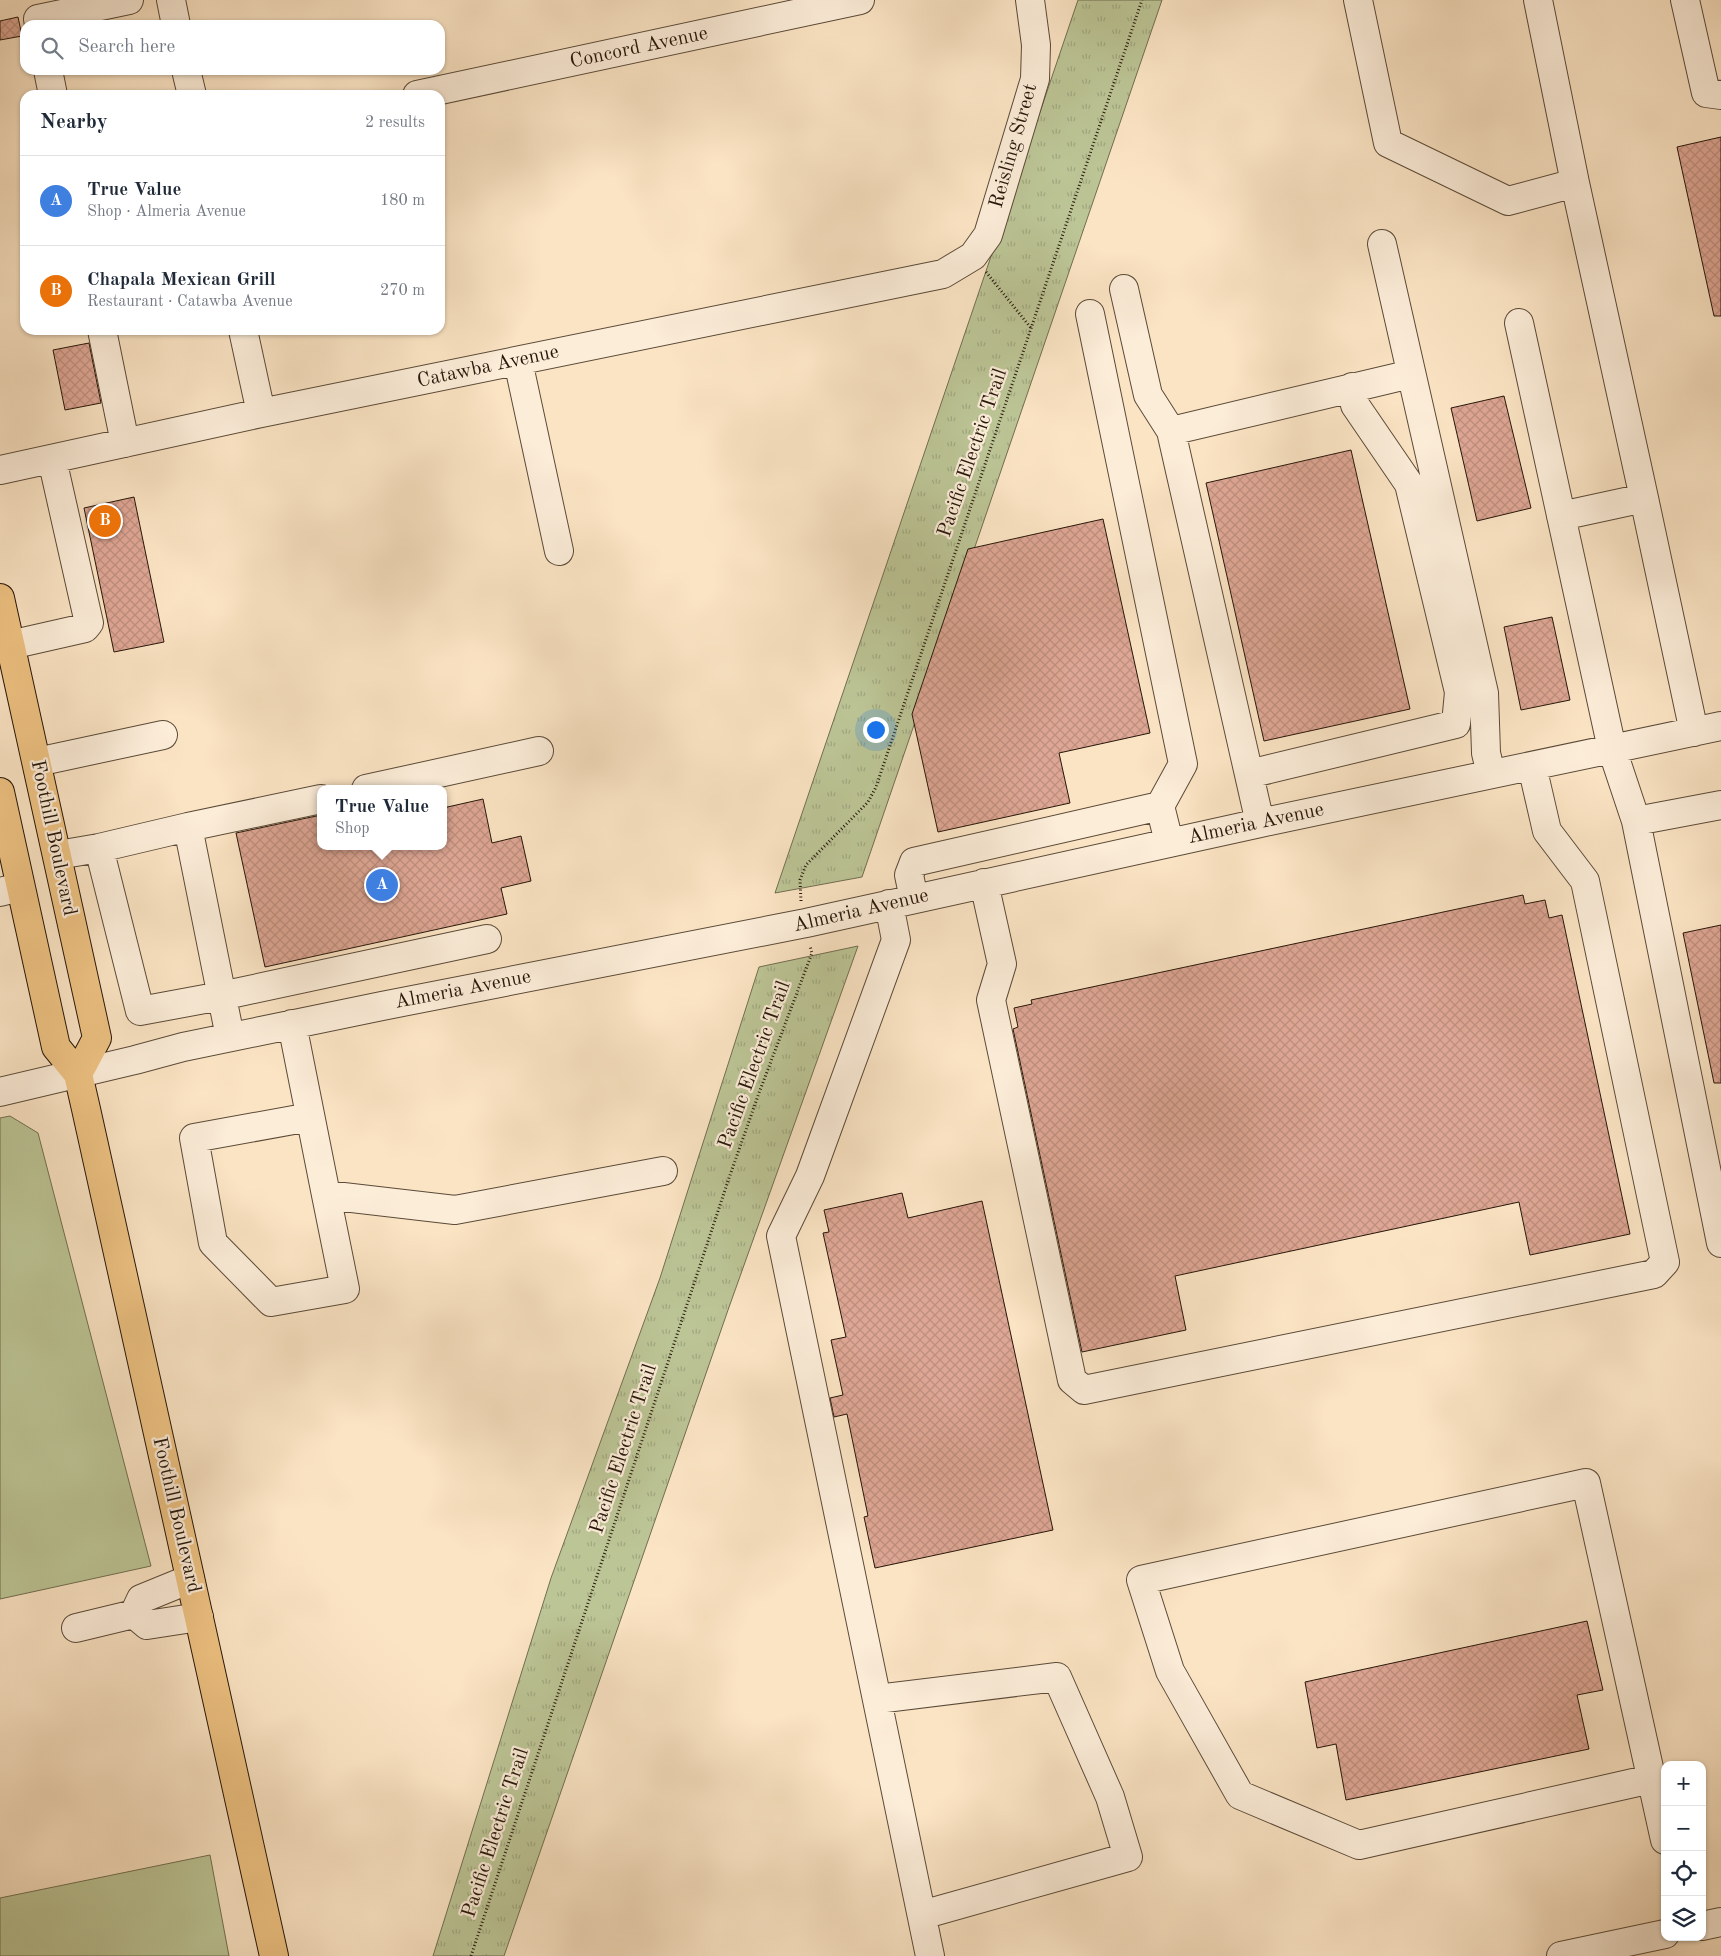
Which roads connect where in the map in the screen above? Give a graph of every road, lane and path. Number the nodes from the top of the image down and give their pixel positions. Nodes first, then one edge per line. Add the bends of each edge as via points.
1 (129, 0) edge
2 (171, 0) edge
3 (860, 0) edge
4 (1030, 0) edge
5 (1142, 0) edge
6 (1358, 0) edge
7 (1538, 0) edge
8 (1685, 0) edge
9 (38, 20) edge
10 (175, 20) edge
11 (49, 75) edge
12 (187, 75) edge
13 (53, 90) edge
14 (191, 90) edge
15 (440, 90) edge
16 (1714, 94) edge
17 (1576, 183) junction
18 (1382, 244) dead end
19 (974, 256) junction
20 (1124, 289) dead end
21 (1090, 314) dead end
22 (1519, 322) dead end
23 (1031, 329) junction
24 (103, 335) edge
25 (244, 335) edge
26 (518, 361) junction
27 (1411, 374) junction
28 (1352, 388) junction
29 (261, 413) junction
30 (1171, 431) junction
31 (125, 443) junction
32 (52, 459) junction
33 (0, 470) edge
34 (1644, 498) junction
35 (1561, 516) junction
36 (559, 550) dead end
37 (0, 598) edge
38 (10, 645) junction
39 (1721, 726) edge
40 (1694, 732) junction
41 (163, 735) dead end
42 (1612, 749) junction
43 (539, 751) dead end
44 (37, 762) junction
45 (1532, 766) junction
46 (1249, 774) junction
47 (1491, 774) junction
48 (384, 785) edge
49 (0, 792) edge
50 (317, 800) edge
51 (1721, 805) edge
52 (1160, 806) junction
53 (1636, 821) junction
54 (1260, 823) junction
55 (188, 827) junction
56 (1169, 842) junction
57 (99, 848) junction
58 (58, 855) junction
59 (984, 883) junction
60 (10, 890) edge
61 (800, 894) dead end
62 (901, 902) junction
63 (487, 939) dead end
64 (812, 953) dead end
65 (373, 964) junction
66 (221, 996) junction
67 (382, 1006) junction
68 (292, 1024) junction
69 (230, 1037) junction
70 (78, 1074) junction
71 (0, 1092) edge
72 (310, 1117) junction
73 (663, 1171) dead end
74 (326, 1195) junction
75 (1721, 1243) edge
76 (190, 1579) junction
77 (134, 1614) junction
78 (199, 1617) junction
79 (76, 1628) dead end
80 (877, 1699) junction
81 (1651, 1779) junction
82 (1661, 1823) edge
83 (922, 1915) junction
84 (1721, 1922) edge
85 (1706, 1925) edge
86 (1661, 1935) edge
87 (274, 1956) edge
88 (471, 1956) edge
89 (930, 1956) edge
90 (1561, 1956) edge

1 - 9 street
2 - 10 street
3 - 15 street, Concord Avenue
4 - 19 street, Reisling Street via 1036,45 1035,79 988,236
5 - 23 path, Pacific Electric Trail
6 - 17 street via 1388,143 1508,201
7 - 17 street
8 - 16 street
11 - 13 street
12 - 14 street
17 - 34 street
18 - 27 street
19 - 23 path
19 - 26 street, Catawba Avenue via 943,274
20 - 30 street via 1148,394
21 - 52 street via 1183,764
22 - 35 street
23 - 61 path, Pacific Electric Trail via 876,787 868,802 806,864 800,880
24 - 31 street
25 - 29 street
26 - 29 street, Catawba Avenue
26 - 36 street
27 - 28 street
27 - 47 street via 1484,694 1486,753
28 - 30 street
28 - 46 street via 1355,405 1409,484 1459,692 1456,724
29 - 31 street, Catawba Avenue
30 - 46 street
31 - 32 street, Catawba Avenue
32 - 33 street, Catawba Avenue
32 - 38 street via 89,623 85,628
34 - 35 street
34 - 40 street
35 - 42 street
37 - 38 main road, Foothill Boulevard
38 - 44 main road, Foothill Boulevard
39 - 40 street, Almeria Avenue
40 - 42 street, Almeria Avenue
41 - 44 street
42 - 45 street, Almeria Avenue
42 - 53 street
43 - 48 street
44 - 58 main road, Foothill Boulevard
45 - 47 street, Almeria Avenue
45 - 59 street via 1547,831 1585,881 1665,1262 1654,1274 1084,1390 1072,1380 990,1000 1002,964
46 - 54 street
47 - 54 street, Almeria Avenue
49 - 60 main road, Foothill Boulevard
50 - 55 street
51 - 53 street
52 - 56 street
52 - 62 street via 914,862
53 - 75 street
54 - 56 street, Almeria Avenue
55 - 57 street
55 - 66 street
56 - 59 street, Almeria Avenue
57 - 58 street
57 - 66 street via 140,1011
58 - 70 main road, Foothill Boulevard via 96,1038
59 - 62 street, Almeria Avenue
60 - 70 main road, Foothill Boulevard via 56,1047
62 - 67 street, Almeria Avenue
62 - 80 street via 896,940 810,1176 781,1236
63 - 65 street
64 - 88 path, Pacific Electric Trail via 729,1178
65 - 66 street
65 - 67 street
66 - 69 street
67 - 68 street, Almeria Avenue
68 - 69 street, Almeria Avenue
68 - 72 street
69 - 70 street, Almeria Avenue
70 - 71 street, Almeria Avenue
70 - 76 main road, Foothill Boulevard
72 - 74 street
72 - 74 street via 194,1138 213,1242 271,1302 345,1289
73 - 74 street via 456,1210
76 - 77 street via 141,1599
76 - 78 main road, Foothill Boulevard
77 - 78 street via 147,1625
77 - 79 street
78 - 87 main road, Foothill Boulevard
80 - 83 street
80 - 83 street via 1057,1677 1110,1797 1128,1857
81 - 81 street via 1586,1483 1141,1580 1170,1671 1240,1795 1359,1845
81 - 82 street
83 - 89 street
84 - 85 street
86 - 90 street

